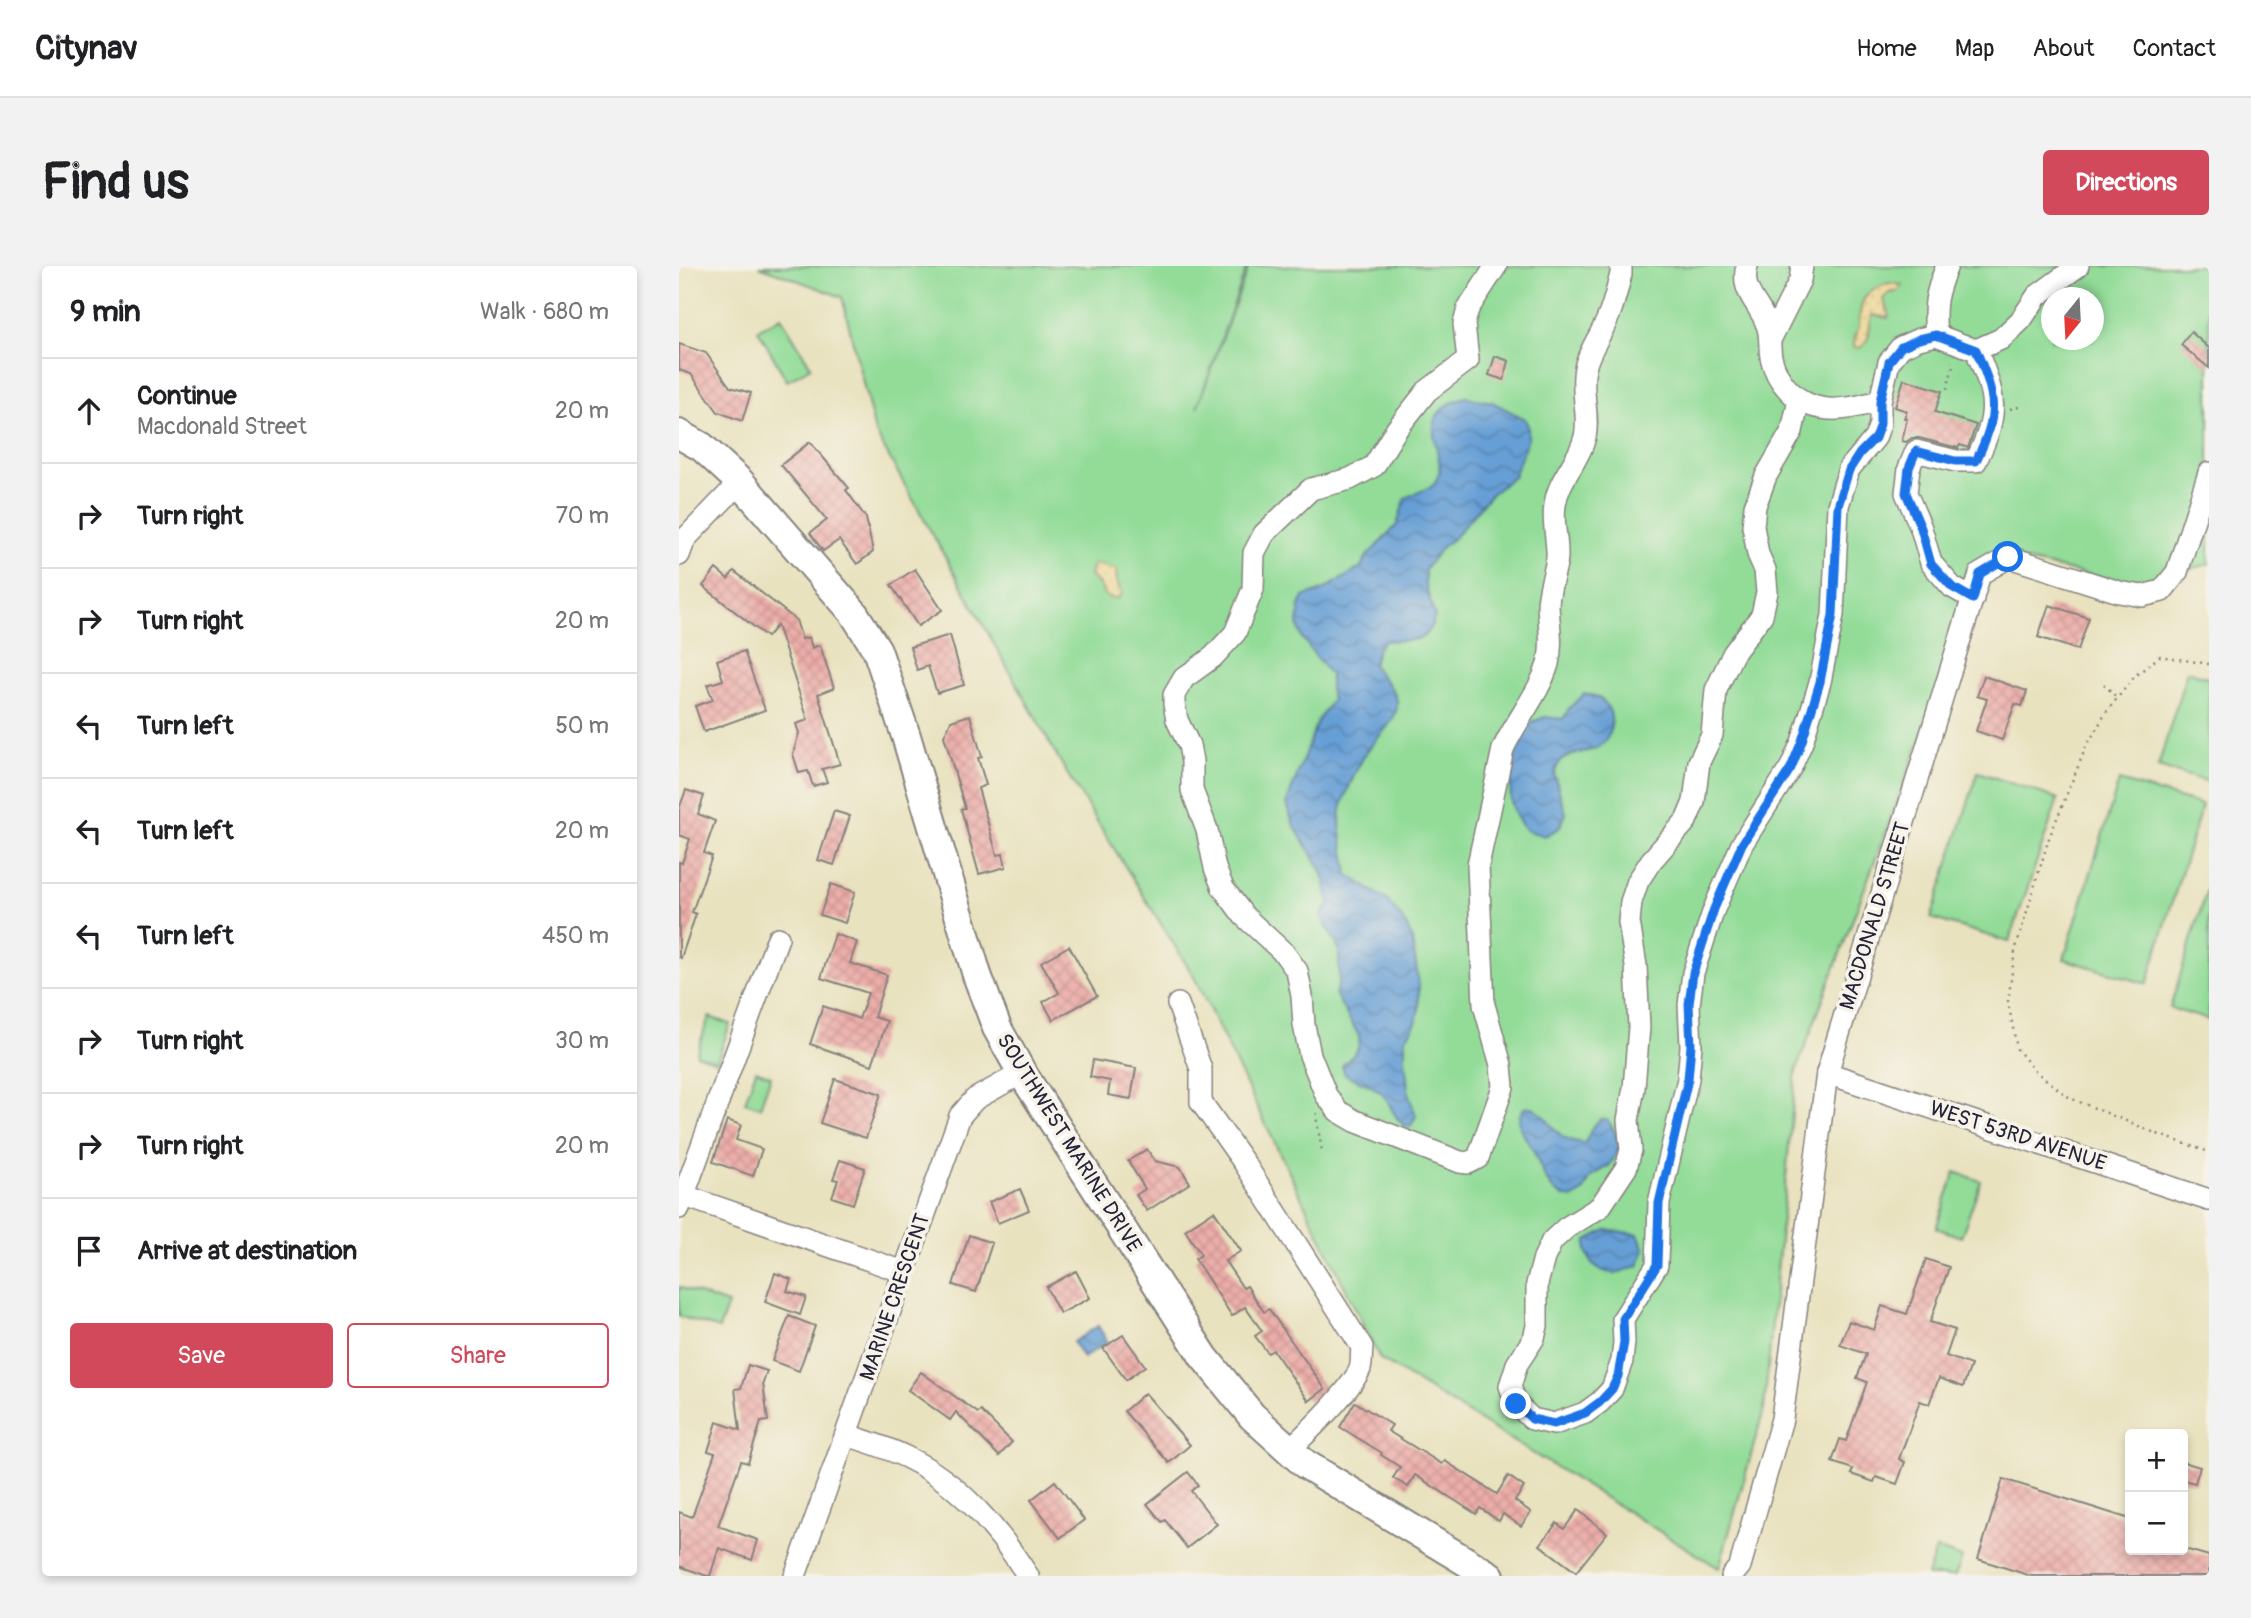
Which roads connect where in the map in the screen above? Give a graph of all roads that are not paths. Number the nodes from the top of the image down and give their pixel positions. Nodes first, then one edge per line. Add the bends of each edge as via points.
1 (1496, 266) edge
2 (1621, 266) edge
3 (1747, 266) edge
4 (1802, 266) edge
5 (1947, 266) edge
6 (2078, 266) edge
7 (1938, 336) junction
8 (1770, 340) junction
9 (1976, 350) junction
10 (1799, 400) junction
11 (1880, 401) junction
12 (679, 434) edge
13 (2209, 473) edge
14 (740, 482) junction
15 (2200, 532) edge
16 (679, 555) edge
17 (1973, 599) junction
18 (778, 938) dead end
19 (1178, 1004) dead end
20 (1022, 1073) junction
21 (1827, 1073) junction
22 (681, 1199) edge
23 (2209, 1200) edge
24 (904, 1272) junction
25 (847, 1435) junction
26 (1288, 1451) junction
27 (805, 1550) junction
28 (795, 1576) edge
29 (816, 1576) edge
30 (1028, 1576) edge
31 (1490, 1576) edge
32 (1732, 1576) edge

1 - 2 street via 1468,309 1464,324 1468,360 1427,391 1374,466 1350,479 1311,489 1264,534 1254,553 1253,589 1235,634 1184,678 1174,695 1177,720 1189,745 1192,790 1215,868 1244,916 1297,971 1310,1055 1327,1095 1338,1111 1355,1121 1468,1163 1478,1158 1503,1087 1484,1005 1478,865 1503,749 1548,664 1552,642 1548,602 1556,561 1554,507 1584,442 1585,369 1608,319
3 - 8 street via 1745,286 1768,326
4 - 8 street via 1800,280
5 - 7 street via 1933,313
6 - 9 street via 2037,296 2001,339
7 - 9 street
7 - 11 street via 1901,347 1889,362
8 - 10 street via 1771,358 1782,383
9 - 17 street via 1993,398 1988,432 1976,461 1916,451 1906,493 1931,564 1952,587
10 - 11 street via 1821,408
10 - 11 street via 1793,431 1766,476 1755,506 1753,526 1767,592 1762,615 1733,654 1716,690 1712,735 1699,762 1694,802 1686,821 1638,881 1631,902 1639,1027 1628,1120 1631,1150 1626,1168 1600,1207 1566,1228 1552,1241 1544,1258 1537,1284 1538,1326 1510,1386 1516,1404 1532,1419 1554,1424 1585,1413 1612,1389 1622,1361 1623,1319 1657,1265 1659,1203 1688,1079 1693,973 1742,844 1791,768 1802,741 1833,615 1838,506 1849,470 1875,438
12 - 14 main road, SOUTHWEST MARINE DRIVE via 702,447
13 - 15 street, MACDONALD STREET
14 - 16 street via 685,539
14 - 20 main road, SOUTHWEST MARINE DRIVE via 853,612 877,650 978,975 997,1028
15 - 17 street, MACDONALD STREET via 2162,592 2142,596 2119,592 2008,557 1980,574
17 - 21 street, MACDONALD STREET
18 - 22 street
19 - 26 street via 1201,1069 1201,1102 1362,1347 1361,1368 1352,1382
20 - 24 street, MARINE CRESCENT via 975,1099 960,1116
20 - 26 main road, SOUTHWEST MARINE DRIVE via 1204,1357 1252,1416
21 - 23 street, WEST 53RD AVENUE
21 - 32 street, MACDONALD STREET via 1782,1419 1741,1566
22 - 24 street
24 - 25 street, MARINE CRESCENT
25 - 27 street, MARINE CRESCENT
25 - 30 street via 910,1459 962,1495 989,1522
26 - 31 main road, SOUTHWEST MARINE DRIVE
27 - 28 street, MARINE CRESCENT
27 - 29 street

